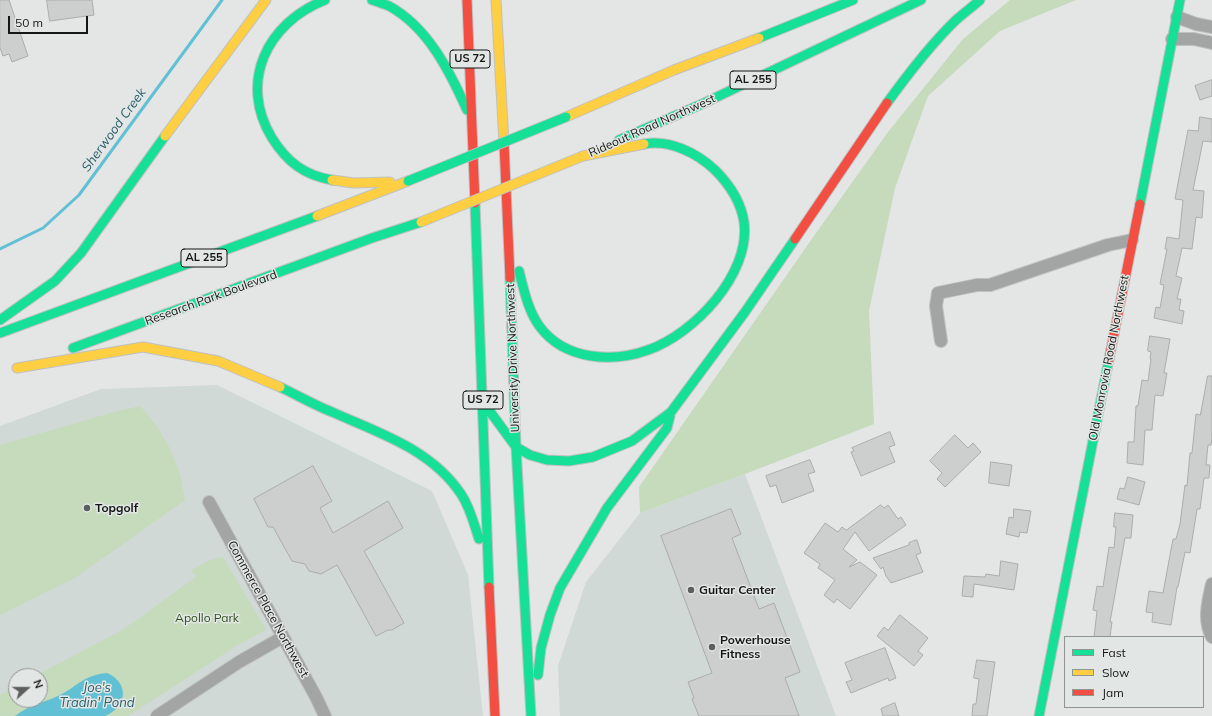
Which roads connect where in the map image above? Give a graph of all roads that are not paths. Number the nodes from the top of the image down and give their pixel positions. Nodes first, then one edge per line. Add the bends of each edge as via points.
1 (266, 0) edge
2 (325, 0) edge
3 (372, 0) edge
4 (467, 0) edge
5 (496, 0) edge
6 (853, 0) edge
7 (921, 0) edge
8 (980, 0) edge
9 (1180, 0) edge
10 (1177, 17) junction
11 (1212, 27) edge
12 (1172, 40) junction
13 (1212, 43) edge
14 (471, 119) junction
15 (583, 156) junction
16 (408, 181) junction
17 (421, 222) joint
18 (509, 238) junction
19 (1132, 240) junction
20 (0, 320) edge
21 (0, 332) edge
22 (941, 341) dead end
23 (17, 368) junction
24 (6, 372) dead end
25 (483, 402) junction
26 (671, 412) junction
27 (516, 447) junction
28 (209, 502) dead end
29 (487, 557) junction
30 (1212, 584) edge
31 (1212, 636) edge
32 (283, 637) junction
33 (157, 716) edge
34 (325, 716) edge
35 (495, 716) edge
36 (532, 716) edge
37 (1039, 716) edge

1 - 20 main road via 81,254 55,281
2 - 16 main road via 297,14 281,28 270,46 261,68 258,87 259,108 268,130 278,148 295,165 316,176 345,182
3 - 14 main road via 396,10 429,42 456,84
4 - 14 main road, US 72
5 - 18 main road, University Drive Northwest / US 72
6 - 16 main road, AL 255, bridge via 674,70
7 - 15 main road, Rideout Road Northwest / AL 255 via 702,104
8 - 26 main road via 956,20 909,72 745,312
9 - 10 main road, Old Monrovia Road Northwest
10 - 11 street
10 - 12 main road, Old Monrovia Road Northwest
12 - 13 street via 1194,39
12 - 19 main road, Old Monrovia Road Northwest
14 - 25 main road, US 72
15 - 17 main road, Rideout Road Northwest / AL 255, bridge
15 - 18 main road via 652,143 672,145 705,161 723,177 734,194 744,224 743,244 737,265 719,296 698,318 670,340 649,350 629,356 606,358 571,351 553,340 538,324 528,304
16 - 21 main road, AL 255
17 - 23 main road, Research Park Boulevard / AL 255
18 - 27 main road, University Drive Northwest / US 72
19 - 22 street via 1108,245 990,285 938,293 936,306
19 - 37 main road, Old Monrovia Road Northwest
23 - 24 main road, Research Park Boulevard / AL 255
23 - 29 main road via 143,347 218,361 266,380 390,438 434,463 450,478 462,495
25 - 27 main road
25 - 29 main road, US 72
26 - 27 main road via 632,441 593,457 569,461 547,460
26 - 36 main road via 667,428 607,508 560,588 542,648
27 - 36 main road, University Drive Northwest / US 72
28 - 32 street, Commerce Place Northwest
29 - 35 main road, US 72
30 - 31 street via 1207,621
32 - 33 street
32 - 34 street, Commerce Place Northwest

